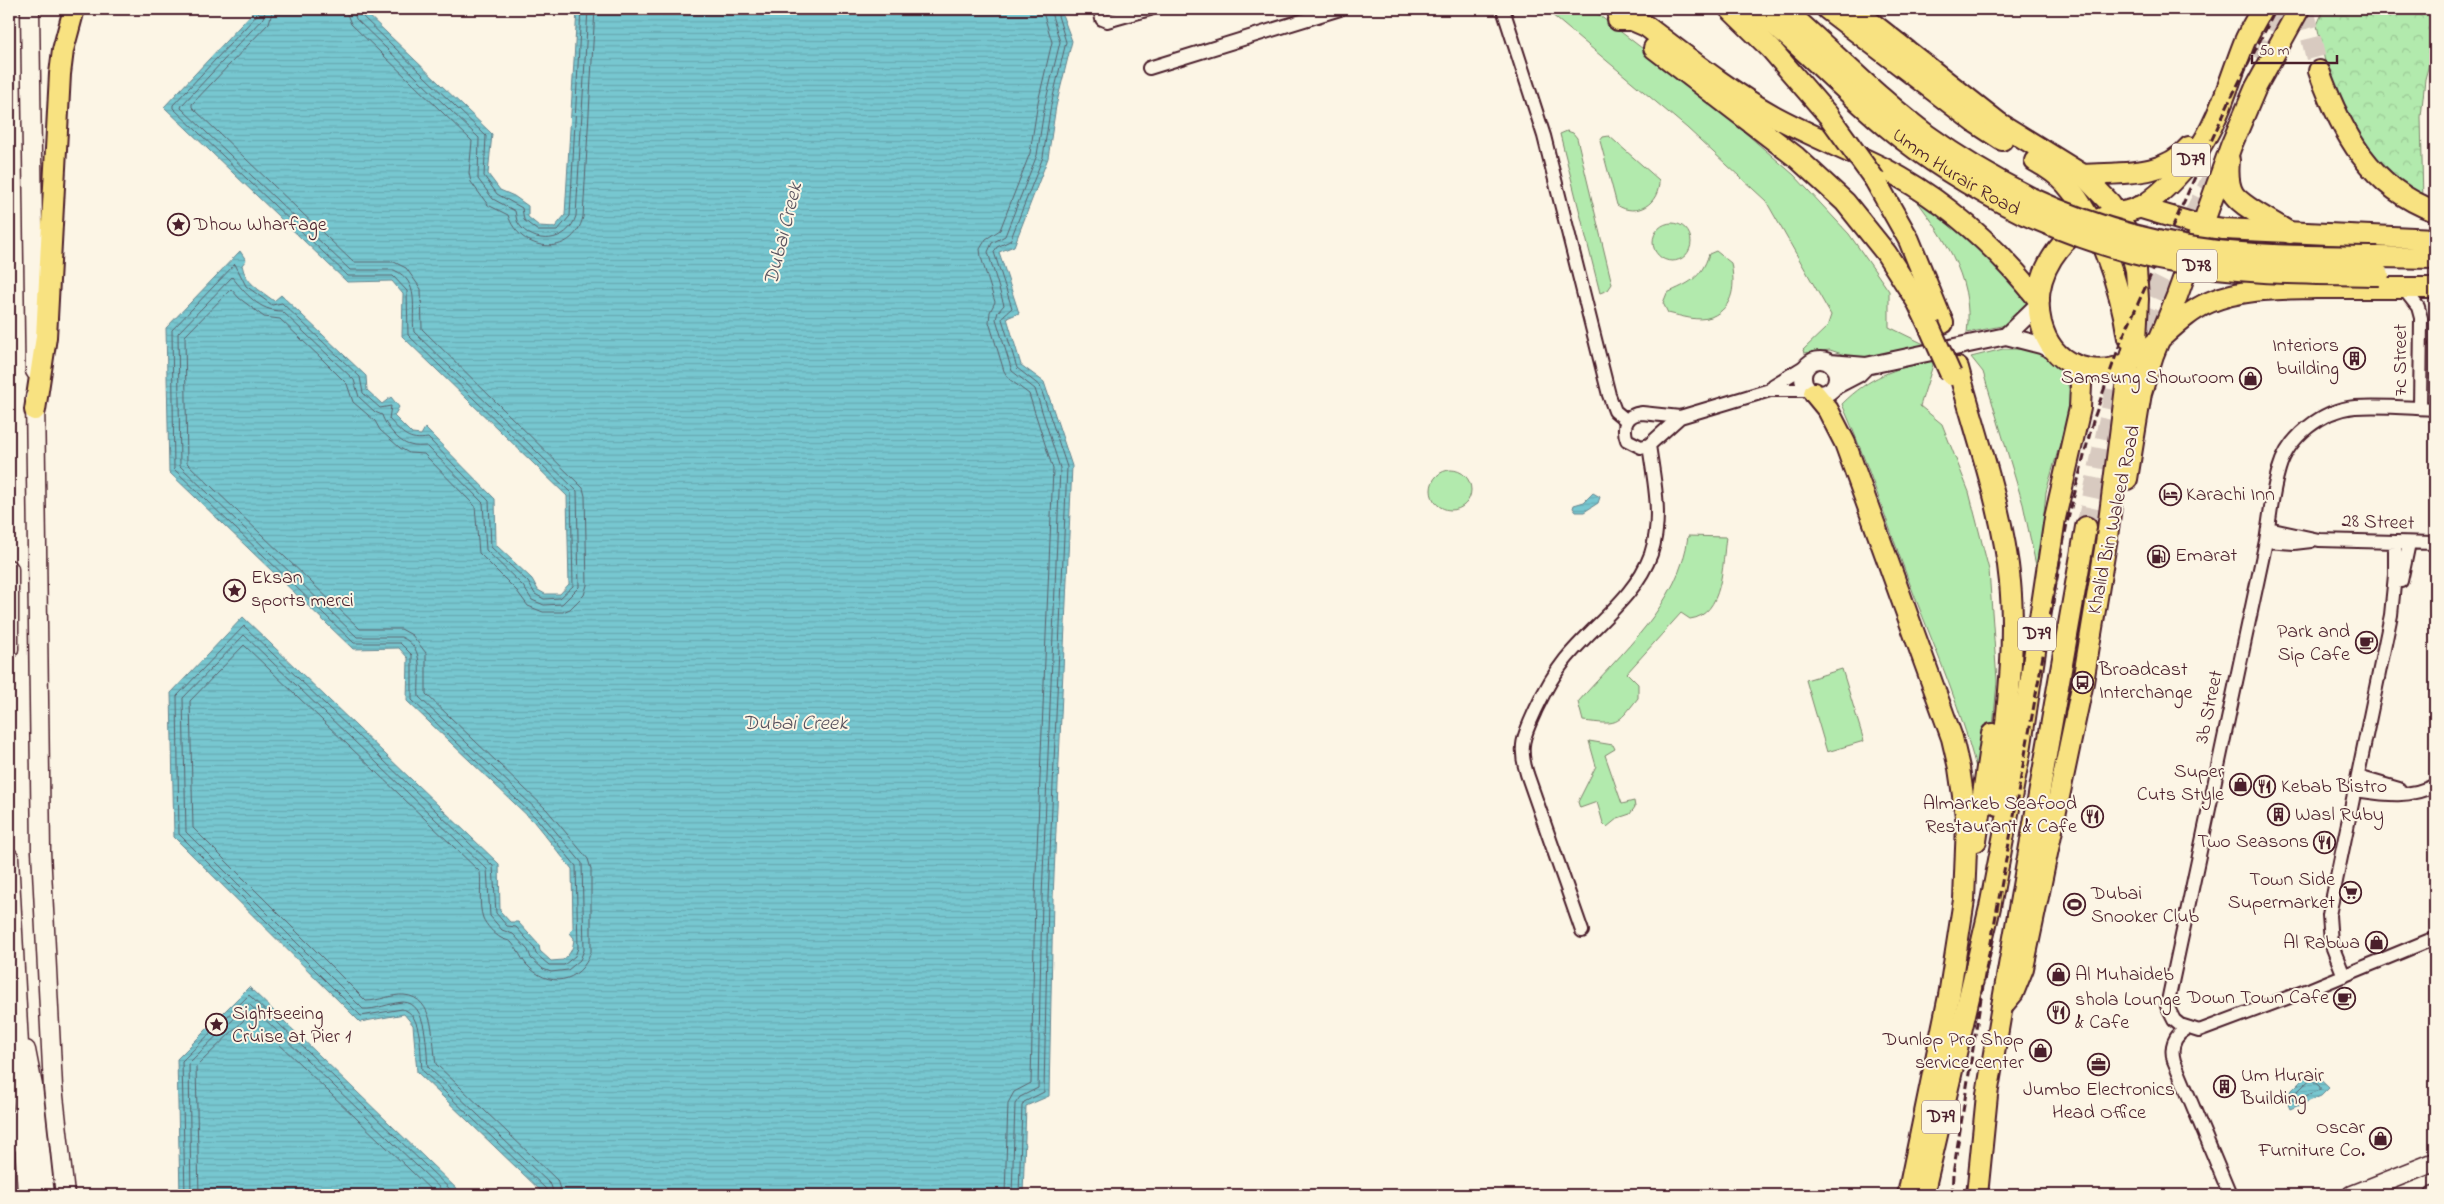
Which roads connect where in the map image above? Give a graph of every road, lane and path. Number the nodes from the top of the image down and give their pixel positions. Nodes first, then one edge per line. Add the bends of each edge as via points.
1 (30, 9) edge
2 (74, 9) edge
3 (1100, 9) edge
4 (1150, 9) edge
5 (1340, 9) edge
6 (1503, 9) edge
7 (1730, 9) edge
8 (1755, 9) edge
9 (1784, 9) edge
10 (1827, 9) edge
11 (1854, 9) edge
12 (2252, 9) edge
13 (2262, 9) edge
14 (2298, 9) edge
15 (1611, 14) edge
16 (2245, 41) junction
17 (1149, 68) dead end
18 (2319, 71) tunnel mouth
19 (2225, 97) junction
20 (2231, 146) junction
21 (2083, 175) junction
22 (2027, 206) junction
23 (2138, 207) junction
24 (2435, 211) edge
25 (2118, 214) junction
26 (2090, 223) junction
27 (2202, 226) junction
28 (2290, 233) junction
29 (2435, 239) edge
30 (2435, 258) edge
31 (2378, 266) junction
32 (2435, 275) edge
33 (2403, 288) junction
34 (2435, 288) edge
35 (2039, 302) junction
36 (1936, 324) junction
37 (2006, 336) junction
38 (2160, 337) junction
39 (2054, 351) junction
40 (2130, 360) junction
41 (1830, 363) junction
42 (2073, 364) junction
43 (1807, 366) junction
44 (1866, 366) junction
45 (1835, 386) junction
46 (1770, 390) junction
47 (1811, 392) junction
48 (2420, 408) junction
49 (2435, 409) edge
50 (35, 410) junction
51 (1680, 417) junction
52 (1627, 421) junction
53 (1649, 445) junction
54 (2086, 527) tunnel mouth
55 (2267, 535) junction
56 (2107, 537) junction
57 (2395, 542) junction
58 (2409, 542) junction
59 (2435, 543) edge
60 (9, 569) edge
61 (9, 611) edge
62 (2391, 615) junction
63 (2012, 643) junction
64 (9, 649) edge
65 (2358, 777) junction
66 (2435, 781) edge
67 (2435, 785) edge
68 (2355, 790) junction
69 (9, 857) edge
70 (1964, 900) junction
71 (1990, 907) junction
72 (1582, 931) dead end
73 (2435, 938) edge
74 (2340, 977) junction
75 (2002, 1006) junction
76 (17, 1029) junction
77 (2186, 1029) junction
78 (21, 1112) junction
79 (9, 1144) edge
80 (2435, 1162) edge
81 (1927, 1191) edge
82 (27, 1195) edge
83 (45, 1195) edge
84 (65, 1195) edge
85 (1908, 1195) edge
86 (1977, 1195) edge
87 (2230, 1195) edge
88 (2352, 1195) edge

1 - 50 main road
2 - 50 main road via 60,74 46,337
3 - 4 street via 1102,19 1107,21
5 - 17 street
6 - 52 street via 1544,136 1612,404
7 - 36 main road, bridge via 1791,70 1875,180 1909,240
8 - 22 main road, Umm Hurair Road / D78 via 1886,126 1918,150 1982,193
9 - 22 main road, Umm Hurair Road / D78 via 1897,111
10 - 26 main road via 1976,123 2056,174 2073,193
11 - 21 main road via 1999,123
12 - 16 main road
13 - 16 main road, D79
14 - 20 main road, D79 via 2256,87
15 - 35 main road via 1646,26 1773,115 1917,188 1976,231
15 - 36 main road via 1819,177 1845,202 1886,253
16 - 19 main road, D79
18 - 24 main road via 2343,130 2359,154 2402,194
19 - 21 main road via 2210,112 2188,147 2169,164 2145,171
19 - 23 main road, D79 via 2194,157 2172,181
20 - 27 main road, Khalid Bin Waleed Road / D79
20 - 28 main road via 2228,173 2234,194 2246,206
21 - 25 main road
22 - 31 main road, Umm Hurair Road / D78, bridge via 2202,249
23 - 25 main road, D79
23 - 27 main road
25 - 26 main road, D79
25 - 40 main road via 2136,270 2136,340
26 - 35 main road, D79 via 2072,234 2054,254 2042,278
26 - 40 main road via 2103,249 2121,302
27 - 28 main road
27 - 38 main road, Khalid Bin Waleed Road / D79
28 - 29 main road
30 - 31 main road, Umm Hurair Road / D78
31 - 32 main road, Umm Hurair Road / D78
33 - 34 main road
33 - 38 main road via 2285,288 2227,295 2189,313
33 - 48 street, 7c Street via 2418,307 2421,318
35 - 37 street
35 - 39 main road, D79 via 2042,327
36 - 63 main road via 1973,425 2000,520 2010,582
37 - 39 street
37 - 44 street
38 - 40 main road
38 - 56 main road, Khalid Bin Waleed Road / D79 via 2141,393 2126,488 2118,517
39 - 42 main road
40 - 42 main road via 2113,368 2097,370
40 - 56 main road
41 - 43 street via 1818,360
41 - 44 street
41 - 45 street via 1837,373
42 - 71 main road, D79 via 2081,385 2080,408 2060,490 2020,752
43 - 46 street
43 - 47 street via 1803,378
44 - 45 street
45 - 47 street via 1824,394
46 - 47 street
46 - 51 street
47 - 70 main road via 1828,410 1845,443 1952,738 1967,823
48 - 49 street, 3b Street
48 - 55 street, 3b Street via 2354,408 2314,423 2293,443 2279,468
50 - 84 main road via 43,887 53,1087
51 - 52 street via 1636,414
51 - 53 street
52 - 53 street via 1624,430 1628,440 1636,446
53 - 72 street via 1658,515 1656,535 1645,568 1631,589 1554,677 1526,729 1522,748 1522,758
54 - 75 main road
55 - 57 street, 28 Street
55 - 77 street, 3b Street via 2167,998 2169,1013
56 - 75 main road, Khalid Bin Waleed Road / D79 via 2078,709 2023,968 2013,993
57 - 58 street, 28 Street
57 - 62 street via 2396,575
58 - 59 street, 28 Street
58 - 62 street
60 - 61 main road
61 - 64 main road
62 - 65 street
63 - 70 main road via 2002,660
63 - 71 main road
65 - 66 street via 2403,789
65 - 68 street
67 - 68 street via 2406,795
68 - 74 street via 2330,907 2329,936
69 - 76 main road
70 - 85 main road via 1949,996
71 - 81 main road, D79
73 - 74 street
74 - 77 street via 2206,1029
75 - 86 main road, Khalid Bin Waleed Road / D79 via 1987,1095
76 - 78 main road
76 - 83 main road via 30,1067
77 - 87 street via 2173,1045 2174,1061
78 - 79 main road
78 - 82 main road
80 - 88 main road

